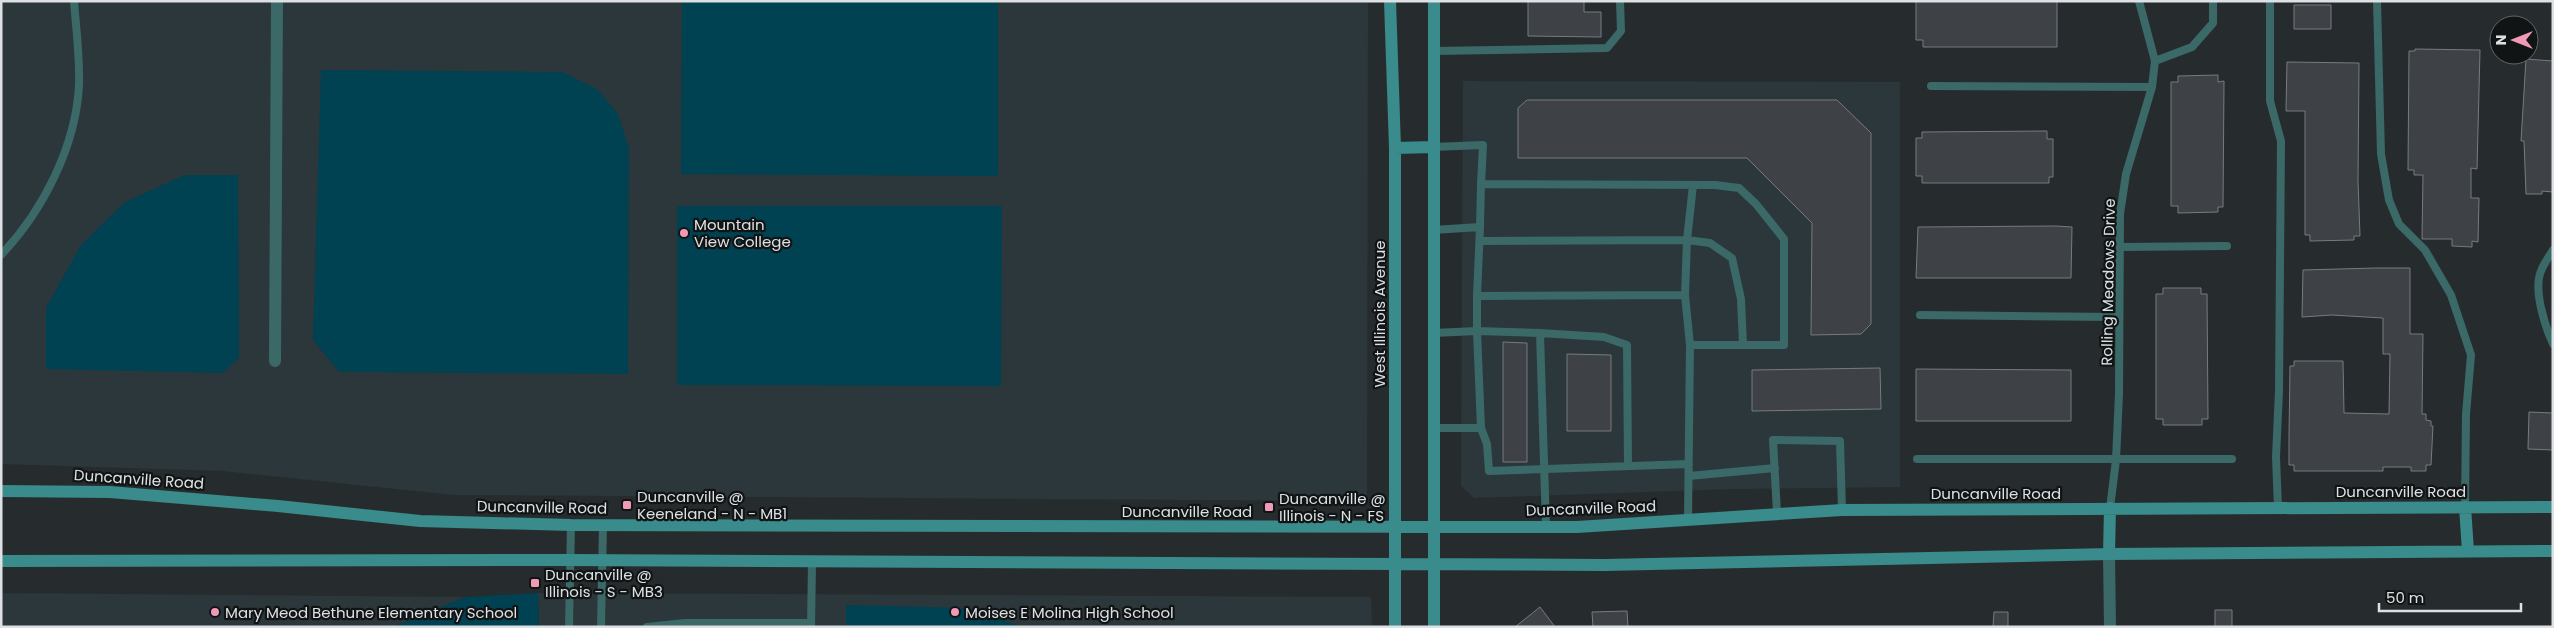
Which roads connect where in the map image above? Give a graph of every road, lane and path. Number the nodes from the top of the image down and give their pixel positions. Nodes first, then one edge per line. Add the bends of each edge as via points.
1 (74, 1) edge
2 (277, 1) edge
3 (1390, 1) edge
4 (1434, 1) edge
5 (1620, 1) edge
6 (2139, 1) edge
7 (2213, 1) edge
8 (2270, 1) edge
9 (2377, 1) edge
10 (1434, 51) junction
11 (2155, 61) junction
12 (1931, 86) dead end
13 (2152, 87) junction
14 (1433, 147) junction
15 (1395, 148) junction
16 (1481, 184) junction
17 (1693, 185) junction
18 (1480, 227) junction
19 (1433, 230) junction
20 (1686, 240) junction
21 (1480, 241) junction
22 (2227, 246) dead end
23 (2120, 247) junction
24 (2553, 250) edge
25 (1, 255) edge
26 (1685, 295) junction
27 (1477, 296) junction
28 (1920, 315) dead end
29 (2120, 317) junction
30 (1477, 332) junction
31 (1433, 333) junction
32 (1540, 333) junction
33 (2553, 344) edge
34 (1690, 345) junction
35 (1743, 345) junction
36 (275, 362) dead end
37 (1433, 428) junction
38 (1481, 428) junction
39 (2232, 458) dead end
40 (1917, 459) dead end
41 (2116, 460) junction
42 (1689, 464) junction
43 (1628, 466) junction
44 (1775, 468) junction
45 (1544, 469) junction
46 (1689, 476) junction
47 (1, 491) edge
48 (2465, 507) junction
49 (2553, 507) edge
50 (2110, 508) junction
51 (2278, 508) junction
52 (1842, 510) junction
53 (1777, 513) junction
54 (1688, 520) junction
55 (571, 525) junction
56 (603, 525) junction
57 (1546, 527) junction
58 (1395, 528) junction
59 (1432, 528) junction
60 (2468, 551) junction
61 (2553, 551) edge
62 (2109, 554) junction
63 (569, 560) junction
64 (1, 561) edge
65 (603, 561) junction
66 (812, 562) junction
67 (1395, 566) junction
68 (1432, 566) junction
69 (811, 625) edge
70 (569, 627) edge
71 (602, 627) edge
72 (647, 627) edge
73 (1395, 627) edge
74 (1434, 627) edge
75 (2110, 627) edge

1 - 25 lane via 79,84 72,129 42,200 17,238
2 - 36 street
3 - 15 main road, West Illinois Avenue
4 - 10 main road
5 - 10 lane via 1621,31 1607,48
6 - 11 lane, Rolling Meadows Drive
7 - 11 lane via 2213,23 2192,47
8 - 51 lane via 2270,101 2281,141
9 - 48 lane via 2381,154 2390,200 2399,224 2425,250 2447,287 2472,355 2466,414
10 - 14 main road
11 - 13 lane, Rolling Meadows Drive
12 - 13 lane
13 - 23 lane, Rolling Meadows Drive via 2126,174 2120,214
14 - 15 main road
14 - 16 lane via 1483,145
14 - 19 main road
15 - 58 main road, West Illinois Avenue
16 - 17 lane
16 - 18 lane
17 - 20 lane
17 - 35 lane via 1739,188 1784,240 1784,345
18 - 19 lane
18 - 21 lane
19 - 31 main road
20 - 21 lane
20 - 26 lane
20 - 35 lane via 1710,243 1732,258 1741,299
21 - 27 lane
22 - 23 lane
23 - 29 lane, Rolling Meadows Drive
24 - 33 lane via 2540,272 2540,298 2544,323
26 - 27 lane
26 - 34 lane
27 - 30 lane
28 - 29 lane
29 - 41 lane, Rolling Meadows Drive
30 - 31 lane
30 - 32 lane
30 - 38 lane
31 - 37 main road
32 - 43 lane via 1604,336 1627,345
32 - 45 lane
34 - 35 lane
34 - 42 lane
37 - 38 lane
37 - 59 main road
38 - 45 lane via 1487,444 1489,471
39 - 41 lane
40 - 41 lane
41 - 50 lane, Rolling Meadows Drive
42 - 43 lane
42 - 46 lane
43 - 45 lane
44 - 46 lane
44 - 52 lane via 1773,440 1840,441
44 - 53 lane
45 - 57 lane
46 - 54 lane
47 - 55 main road, Duncanville Road via 110,492 420,521
48 - 49 main road, Duncanville Road
48 - 51 main road, Duncanville Road
48 - 60 main road
50 - 51 main road, Duncanville Road
50 - 52 main road, Duncanville Road
50 - 62 main road
52 - 53 main road, Duncanville Road
53 - 54 main road, Duncanville Road
54 - 57 main road, Duncanville Road
55 - 56 main road, Duncanville Road
55 - 63 lane
56 - 58 main road, Duncanville Road
56 - 65 lane
57 - 59 main road, Duncanville Road
58 - 59 main road, Duncanville Road
58 - 67 main road, West Illinois Avenue
59 - 68 main road
60 - 61 main road
60 - 62 main road
62 - 68 main road
62 - 75 street
63 - 64 main road
63 - 65 main road
63 - 70 lane
65 - 66 main road
65 - 71 lane
66 - 67 main road
66 - 69 lane
67 - 68 main road
67 - 73 main road, West Illinois Avenue
68 - 74 main road
69 - 72 lane via 685,623

